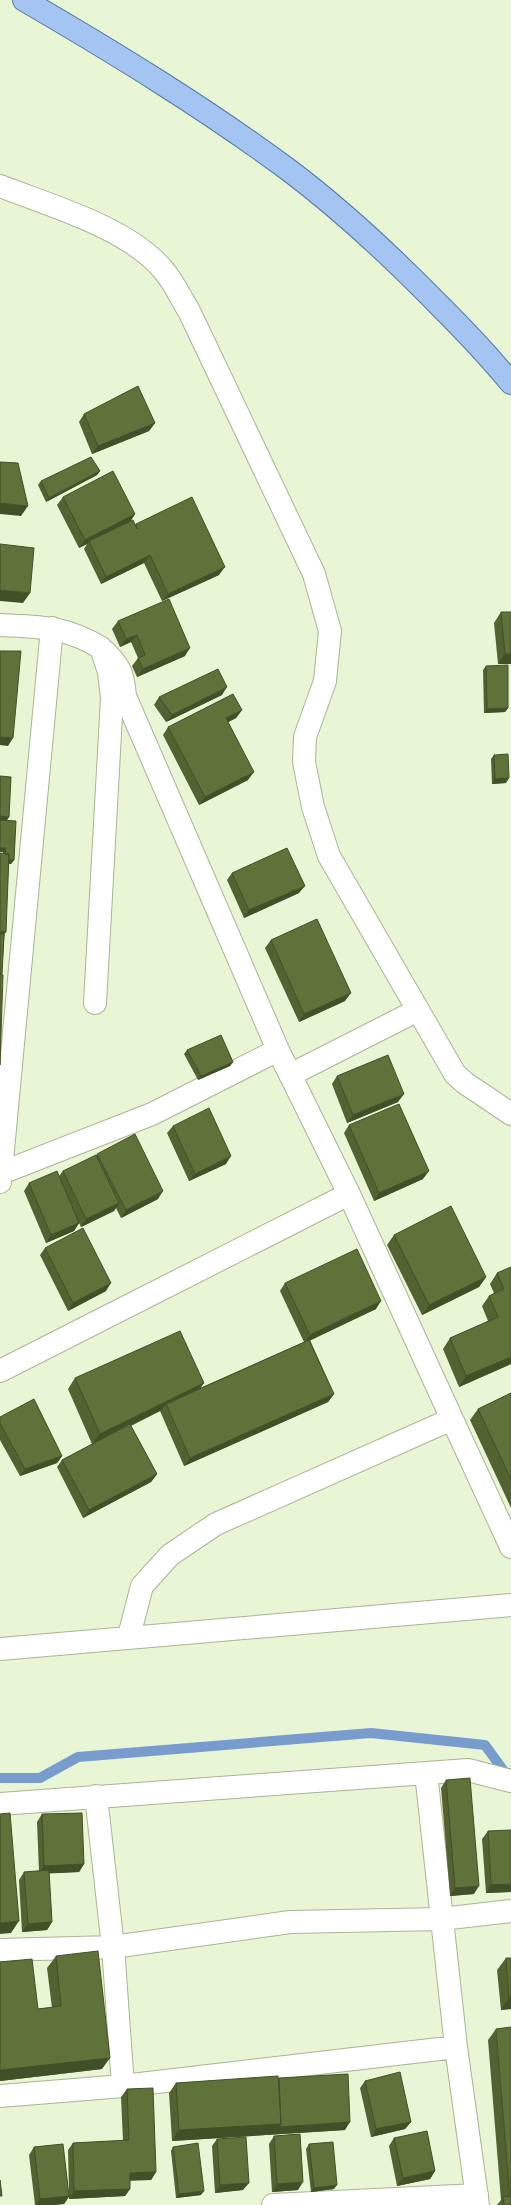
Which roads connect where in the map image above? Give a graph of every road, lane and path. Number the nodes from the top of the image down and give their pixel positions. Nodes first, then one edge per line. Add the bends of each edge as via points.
1 (24, 0) edge
2 (0, 186) edge
3 (511, 383) edge
4 (0, 625) edge
5 (52, 628) junction
6 (101, 648) junction
7 (95, 1003) dead end
8 (418, 1010) junction
9 (278, 1050) junction
10 (290, 1075) junction
11 (511, 1114) edge
12 (0, 1178) edge
13 (349, 1194) junction
14 (0, 1371) edge
15 (452, 1419) junction
16 (511, 1547) edge
17 (511, 1605) edge
18 (129, 1636) junction
19 (0, 1649) edge
20 (426, 1773) junction
21 (511, 1781) edge
22 (96, 1796) junction
23 (0, 1804) edge
24 (511, 1911) edge
25 (441, 1919) junction
26 (113, 1947) junction
27 (0, 1950) edge
28 (456, 2047) junction
29 (123, 2086) junction
30 (0, 2096) edge
31 (477, 2200) edge
32 (273, 2205) edge

1 - 3 main road via 185,98 290,172 387,253 490,357
2 - 8 street via 93,222 134,244 164,271 189,311 314,574 330,630 325,681 305,737 304,762 312,807 329,856
4 - 5 street
5 - 6 street via 69,632
5 - 12 street
6 - 7 street via 109,672 112,698
6 - 9 street via 118,663 124,678 126,696
8 - 10 street
8 - 11 street via 455,1074 464,1083
9 - 10 street
9 - 12 street via 152,1114
10 - 13 street
13 - 14 street
13 - 15 street
15 - 16 street
15 - 18 street via 216,1524 177,1551 142,1586
17 - 18 street via 316,1623
18 - 19 street
20 - 21 street via 468,1770
20 - 22 street
20 - 25 street
22 - 23 street
22 - 26 street
24 - 25 street
25 - 26 street via 290,1922
25 - 28 street
26 - 27 street
26 - 29 street
28 - 29 street
28 - 31 street
29 - 30 street
31 - 32 street

